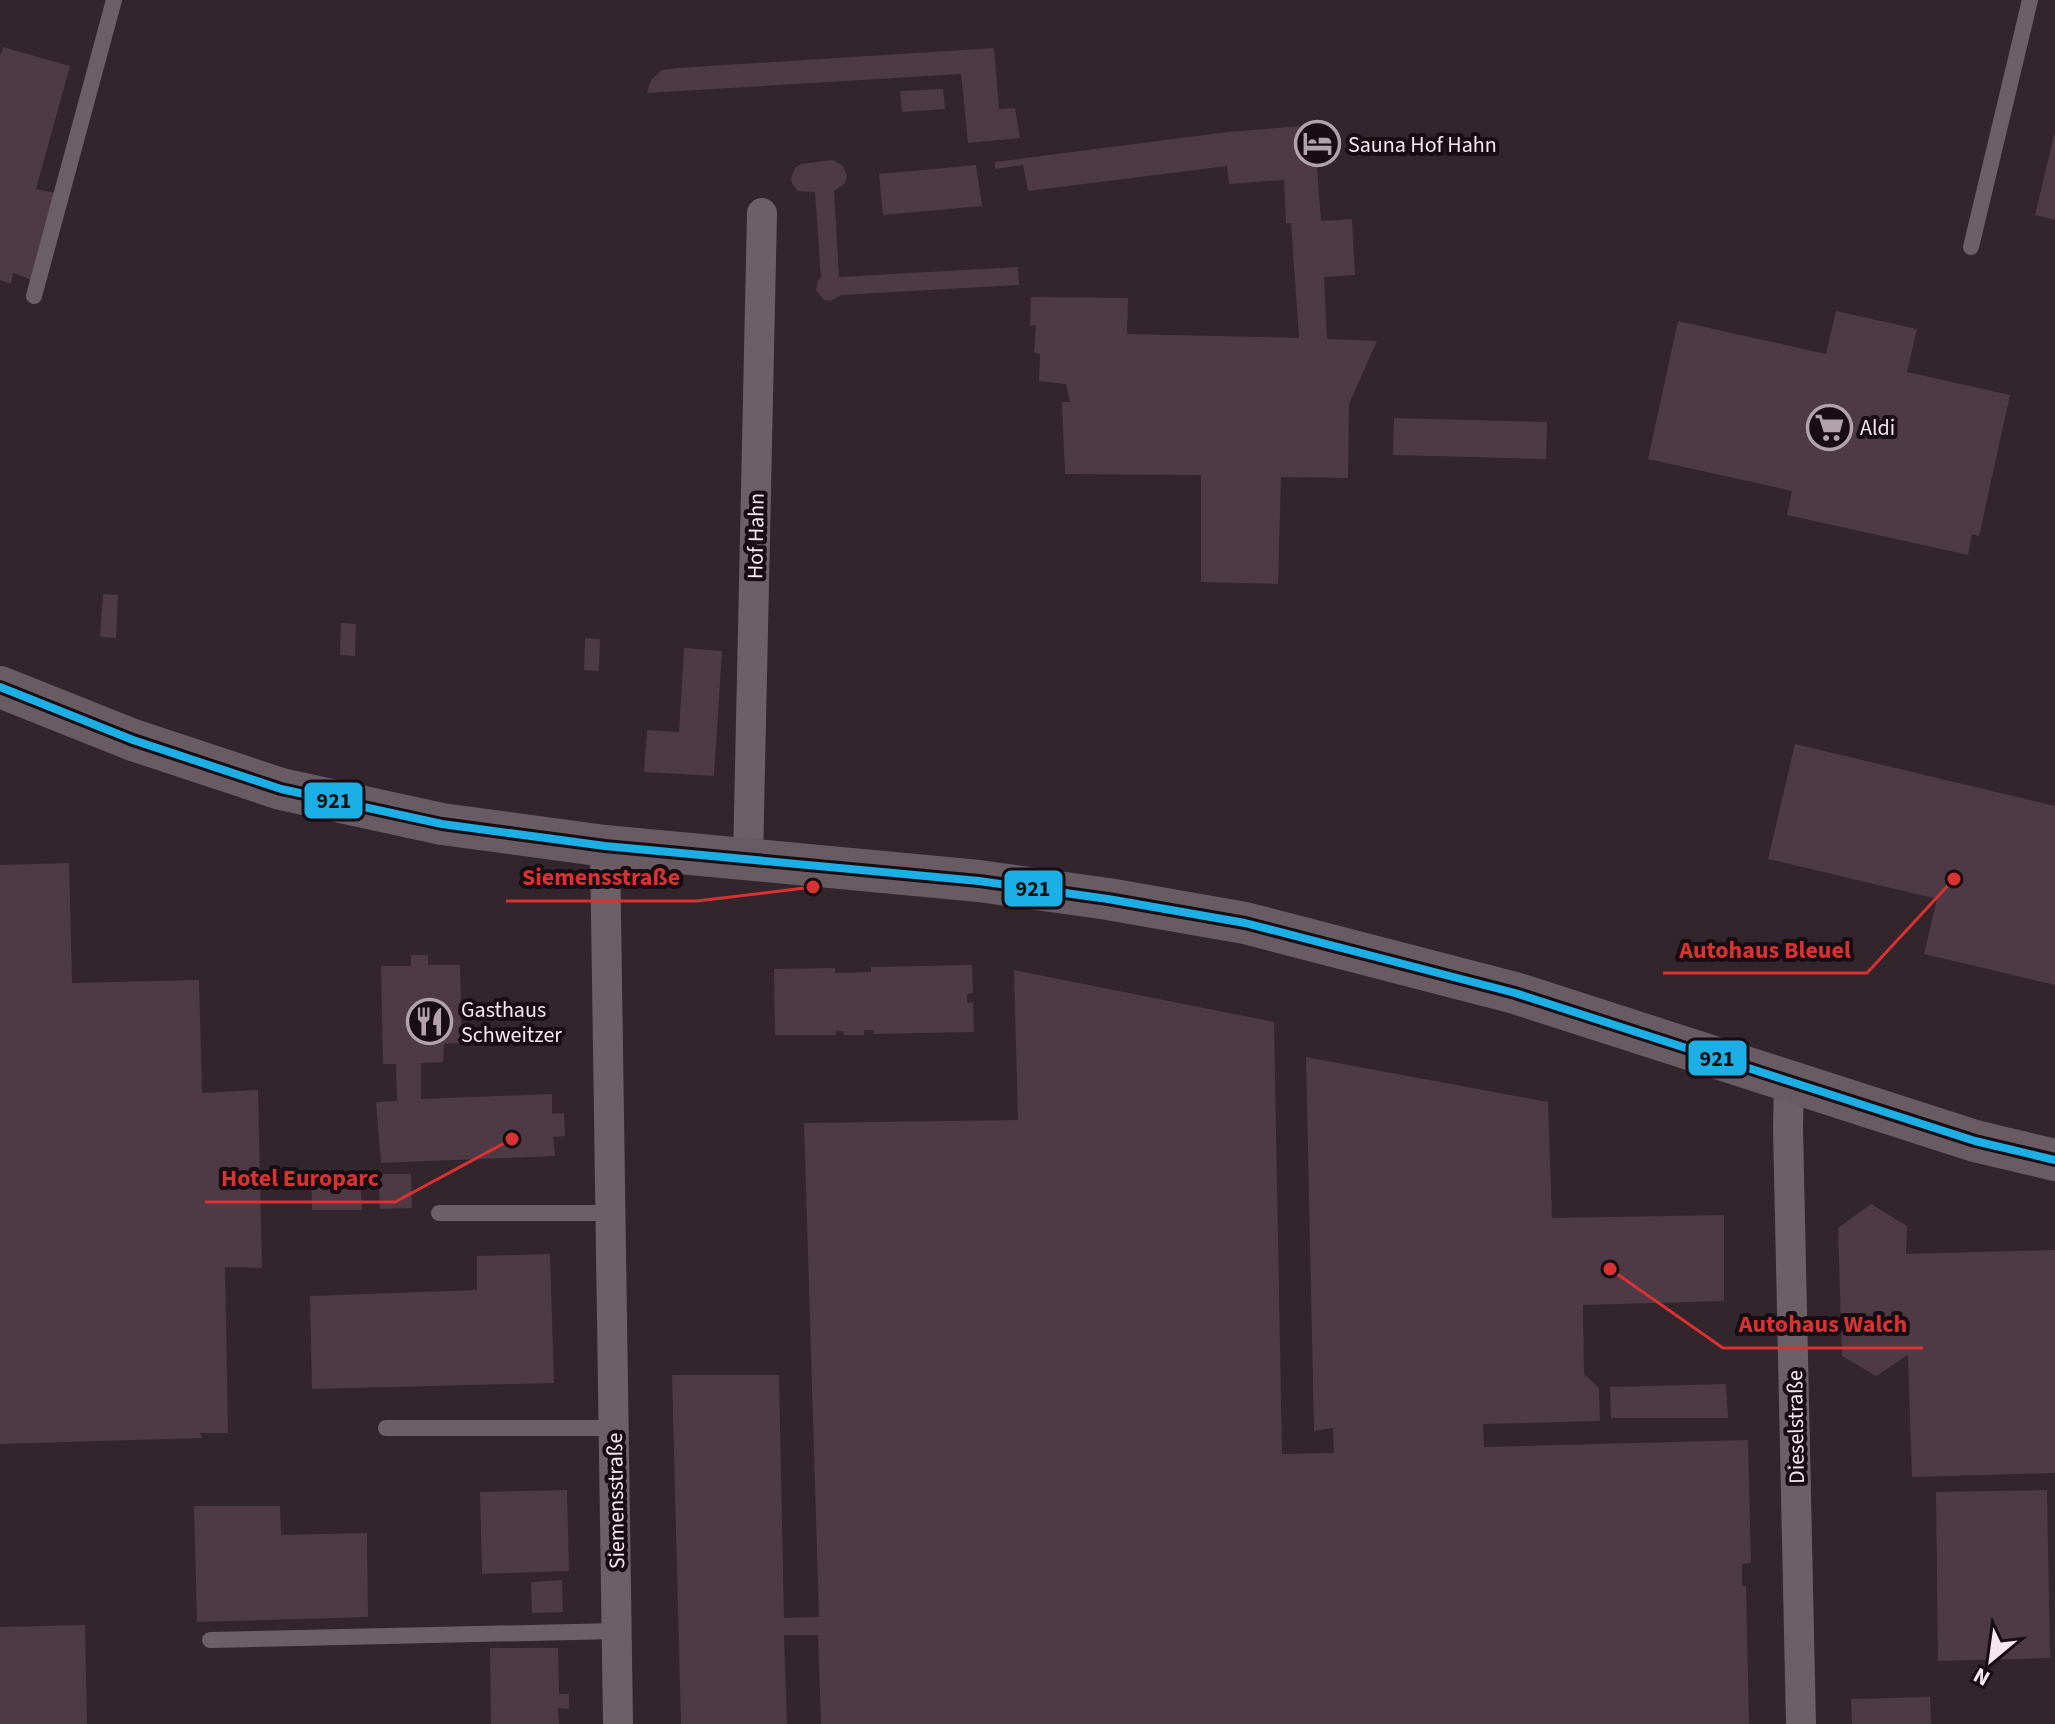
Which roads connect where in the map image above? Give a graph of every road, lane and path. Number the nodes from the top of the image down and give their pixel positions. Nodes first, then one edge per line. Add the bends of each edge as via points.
1 (114, 0) edge
2 (2030, 0) edge
3 (762, 213) dead end
4 (1971, 247) dead end
5 (34, 296) dead end
6 (0, 687) edge
7 (605, 846) junction
8 (748, 860) junction
9 (1789, 1083) junction
10 (2055, 1160) edge
11 (439, 1213) dead end
12 (610, 1213) junction
13 (386, 1428) dead end
14 (614, 1428) junction
15 (617, 1631) junction
16 (210, 1640) dead end
17 (618, 1724) edge
18 (1801, 1724) edge

1 - 5 lane
2 - 4 lane
3 - 8 street, Hof Hahn
6 - 7 street via 133,740 281,789 442,824
7 - 8 street
7 - 12 street, Siemensstraße
8 - 9 street via 979,881 1245,923 1515,993
9 - 10 street
9 - 18 street, Dieselstraße
11 - 12 lane
12 - 14 street, Siemensstraße
13 - 14 lane
14 - 15 street, Siemensstraße
15 - 16 lane
15 - 17 street, Siemensstraße

